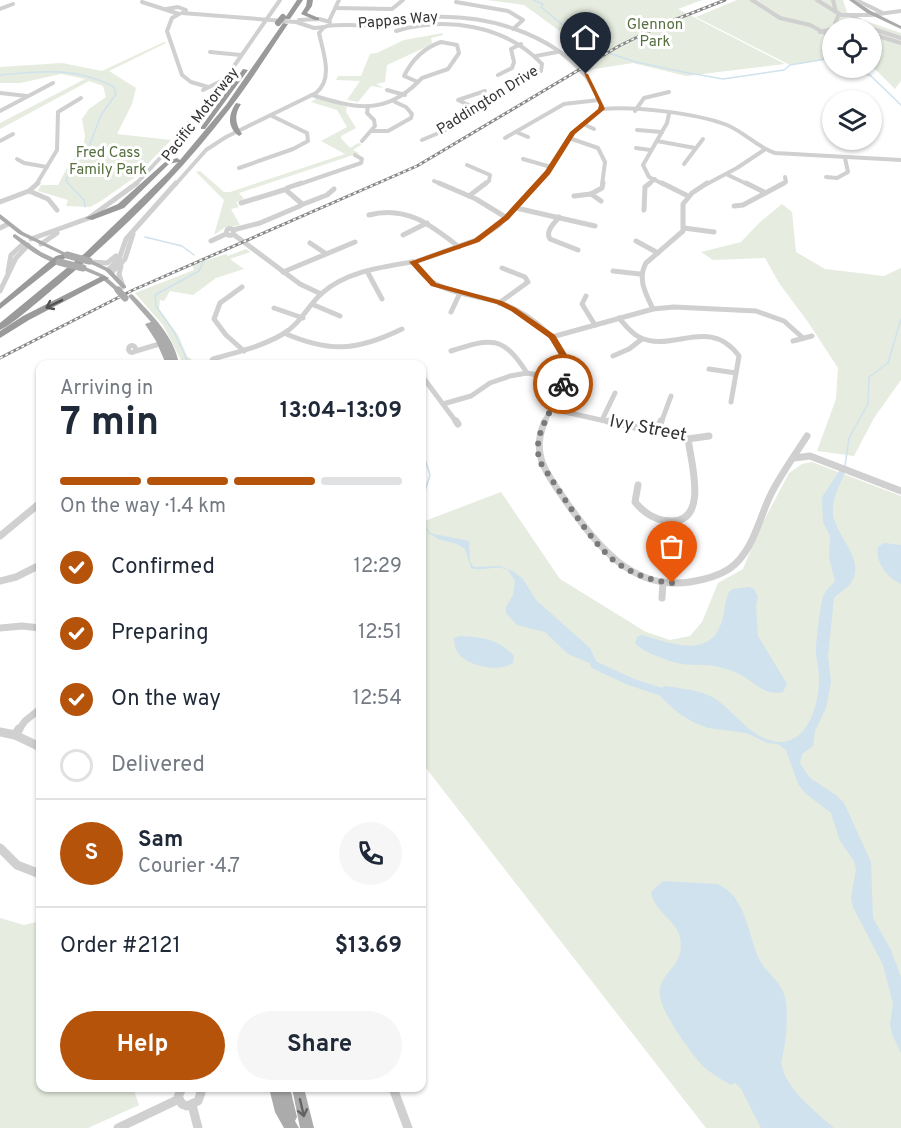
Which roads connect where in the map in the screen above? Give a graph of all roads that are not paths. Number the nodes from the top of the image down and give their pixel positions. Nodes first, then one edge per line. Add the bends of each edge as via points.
1 (284, 0) edge
2 (294, 0) edge
3 (300, 0) edge
4 (310, 0) edge
5 (339, 0) edge
6 (403, 0) edge
7 (755, 0) edge
8 (817, 0) edge
9 (832, 0) edge
10 (851, 0) edge
11 (856, 0) edge
12 (142, 2) dead end
13 (280, 2) edge
14 (456, 2) dead end
15 (336, 8) junction
16 (186, 10) junction
17 (901, 11) edge
18 (889, 12) junction
19 (895, 12) junction
20 (171, 13) junction
21 (180, 13) junction
22 (840, 14) junction
23 (874, 14) junction
24 (333, 15) junction
25 (257, 18) junction
26 (838, 18) edge
27 (853, 18) edge
28 (273, 19) junction
29 (316, 19) junction
30 (887, 20) junction
31 (327, 24) junction
32 (901, 26) edge
33 (310, 27) junction
34 (513, 29) junction
35 (398, 31) dead end
36 (882, 31) edge
37 (820, 32) edge
38 (882, 37) edge
39 (901, 38) edge
40 (320, 43) junction
41 (901, 43) edge
42 (521, 44) junction
43 (210, 52) dead end
44 (557, 52) junction
45 (243, 53) junction
46 (537, 56) junction
47 (252, 72) junction
48 (498, 75) dead end
49 (418, 82) junction
50 (53, 83) dead end
51 (387, 90) dead end
52 (207, 91) junction
53 (485, 91) dead end
54 (669, 92) dead end
55 (0, 93) edge
56 (313, 94) junction
57 (405, 95) junction
58 (27, 96) junction
59 (81, 98) dead end
60 (599, 100) junction
61 (395, 102) junction
62 (368, 106) junction
63 (603, 107) junction
64 (479, 110) junction
65 (0, 111) edge
66 (635, 111) junction
67 (669, 114) junction
68 (272, 116) junction
69 (583, 124) junction
70 (594, 129) dead end
71 (637, 130) dead end
72 (372, 131) junction
73 (241, 132) junction
74 (516, 132) junction
75 (662, 132) junction
76 (13, 134) dead end
77 (528, 136) dead end
78 (505, 138) dead end
79 (569, 138) junction
80 (703, 139) dead end
81 (422, 140) dead end
82 (0, 141) edge
83 (362, 141) dead end
84 (657, 141) junction
85 (636, 148) dead end
86 (695, 148) junction
87 (650, 150) junction
88 (764, 150) junction
89 (355, 155) dead end
90 (845, 158) junction
91 (17, 159) dead end
92 (523, 159) dead end
93 (177, 160) junction
94 (901, 160) edge
95 (684, 164) dead end
96 (467, 165) dead end
97 (47, 167) junction
98 (551, 167) junction
99 (239, 168) dead end
100 (726, 174) junction
101 (785, 177) dead end
102 (826, 177) dead end
103 (655, 179) junction
104 (434, 181) dead end
105 (287, 189) junction
106 (333, 189) dead end
107 (29, 191) junction
108 (764, 192) junction
109 (591, 194) junction
110 (688, 195) junction
111 (118, 196) junction
112 (469, 196) junction
113 (574, 196) dead end
114 (601, 201) dead end
115 (0, 202) edge
116 (241, 203) dead end
117 (301, 205) junction
118 (734, 206) dead end
119 (516, 208) junction
120 (57, 210) dead end
121 (644, 210) dead end
122 (105, 211) junction
123 (369, 215) dead end
124 (0, 216) edge
125 (560, 217) junction
126 (89, 218) junction
127 (507, 218) junction
128 (427, 223) junction
129 (4, 225) edge
130 (595, 226) dead end
131 (684, 228) junction
132 (135, 229) junction
133 (714, 232) dead end
134 (231, 233) junction
135 (40, 235) junction
136 (403, 235) dead end
137 (211, 241) dead end
138 (636, 241) dead end
139 (32, 242) junction
140 (355, 242) dead end
141 (310, 243) dead end
142 (122, 246) junction
143 (459, 247) junction
144 (578, 250) dead end
145 (21, 252) junction
146 (324, 253) junction
147 (658, 253) junction
148 (67, 255) junction
149 (44, 256) junction
150 (57, 261) junction
151 (124, 261) junction
152 (415, 261) junction
153 (90, 262) junction
154 (502, 268) dead end
155 (367, 271) junction
156 (614, 271) dead end
157 (283, 272) junction
158 (39, 273) junction
159 (8, 274) junction
160 (108, 274) junction
161 (640, 274) junction
162 (98, 283) junction
163 (242, 287) dead end
164 (122, 288) junction
165 (0, 291) edge
166 (460, 293) junction
167 (321, 294) junction
168 (586, 296) dead end
169 (382, 299) dead end
170 (499, 303) junction
171 (314, 305) junction
172 (0, 307) edge
173 (274, 308) dead end
174 (653, 309) junction
175 (451, 312) dead end
176 (340, 316) dead end
177 (303, 318) junction
178 (619, 318) junction
179 (0, 319) edge
180 (595, 325) junction
181 (0, 327) edge
182 (402, 329) dead end
183 (284, 333) junction
184 (0, 334) edge
185 (812, 336) dead end
186 (552, 337) junction
187 (803, 338) junction
188 (642, 339) junction
189 (163, 342) junction
190 (793, 342) dead end
191 (135, 349) dead end
192 (244, 351) junction
193 (451, 351) dead end
194 (614, 356) dead end
195 (168, 360) edge
196 (174, 360) edge
197 (218, 360) edge
198 (709, 369) dead end
199 (527, 373) junction
200 (736, 373) junction
201 (564, 380) junction
202 (426, 381) edge
203 (615, 393) dead end
204 (671, 396) dead end
205 (730, 402) dead end
206 (443, 404) junction
207 (552, 409) junction
208 (602, 420) junction
209 (458, 424) dead end
210 (657, 432) junction
211 (710, 436) dead end
212 (807, 436) dead end
213 (688, 439) junction
214 (794, 458) junction
215 (638, 485) dead end
216 (901, 491) edge
217 (36, 506) edge
218 (0, 524) edge
219 (8, 527) junction
220 (0, 536) edge
221 (36, 567) edge
222 (0, 581) edge
223 (663, 582) junction
224 (662, 598) dead end
225 (0, 628) edge
226 (36, 628) edge
227 (36, 712) edge
228 (0, 732) edge
229 (15, 735) junction
230 (36, 745) edge
231 (0, 848) edge
232 (36, 874) edge
233 (181, 1092) edge
234 (202, 1092) edge
235 (276, 1092) edge
236 (285, 1092) edge
237 (299, 1092) edge
238 (394, 1092) edge
239 (179, 1099) junction
240 (192, 1105) junction
241 (118, 1128) edge
242 (198, 1128) edge
243 (292, 1128) edge
244 (307, 1128) edge
245 (408, 1128) edge

1 - 13 street
2 - 28 highway, Pacific Motorway
3 - 28 highway, Pacific Motorway
4 - 29 highway via 304,14
5 - 15 street
6 - 15 street via 392,9
7 - 37 street via 774,15 810,24
8 - 22 street
9 - 22 street
10 - 23 main road
11 - 18 street via 876,11
11 - 23 main road
12 - 20 street
13 - 28 street
13 - 28 street via 275,6
14 - 34 street via 513,13 523,20
15 - 24 street
16 - 20 street via 182,7
16 - 21 street
16 - 25 street
17 - 18 street
17 - 19 street
18 - 23 street
19 - 23 street
19 - 30 street via 886,16
20 - 21 street
20 - 52 street via 167,36 182,75
21 - 25 street
22 - 23 street
22 - 26 street
22 - 27 street
23 - 30 main road
24 - 29 street
24 - 31 street
25 - 28 street
25 - 28 street
28 - 29 street
28 - 33 street
28 - 45 street
28 - 47 highway, Pacific Motorway
28 - 93 highway, Pacific Motorway via 215,111
29 - 31 street
29 - 33 street via 307,24
30 - 32 main road
31 - 33 street
31 - 34 street, Pappas Way via 380,24 448,17
31 - 40 street via 319,33
33 - 40 street
34 - 44 street, Pappas Way
35 - 42 street, Paddington Drive via 451,25
36 - 39 street
38 - 41 street
40 - 56 street via 325,79
42 - 46 street, Paddington Drive
42 - 48 street via 511,49 512,68
43 - 45 street
44 - 46 street, Paddington Drive
44 - 60 street, Pappas Way via 586,74
45 - 52 street via 218,86
46 - 64 street, Paddington Drive via 541,71 503,91
47 - 73 highway via 256,74 232,114 233,124
47 - 181 highway, Pacific Motorway via 211,129 149,198 69,272
49 - 49 street via 404,76 416,59 436,42 457,45 459,53 452,66
49 - 57 street
50 - 58 street
51 - 57 street
52 - 111 street via 197,117 139,181
53 - 64 street via 458,100
54 - 66 street via 644,98
55 - 58 street
56 - 62 street via 338,103
56 - 68 street
57 - 61 street
58 - 65 street
59 - 97 street via 58,112 58,145
60 - 63 street, Pappas Way
60 - 74 street via 564,104
61 - 62 street
61 - 72 street via 408,108 411,118 384,134
62 - 72 street via 367,113 375,126
63 - 66 street
63 - 69 street
64 - 81 street, Paddington Drive
66 - 67 street
67 - 75 street
67 - 88 street via 725,124
68 - 73 street
68 - 99 street via 308,133 308,141
69 - 70 street
69 - 79 street
71 - 75 street
72 - 83 street
73 - 132 street via 200,157
74 - 77 street
74 - 78 street
75 - 84 street
76 - 82 street
79 - 98 street
79 - 109 street via 589,143 603,155 604,183
80 - 86 street
84 - 86 street
84 - 87 street
85 - 87 street
86 - 95 street
87 - 103 street via 643,165 649,177
88 - 90 street
88 - 100 street
89 - 105 street via 362,159 361,163
90 - 94 street
90 - 102 street via 848,172 837,178
91 - 97 street
92 - 98 street
93 - 122 highway via 167,163 120,207
93 - 179 highway, Pacific Motorway via 78,255
96 - 112 street via 490,175 489,182
97 - 107 street
98 - 119 street
100 - 108 street
100 - 110 street
101 - 108 street via 786,182
103 - 110 street
103 - 121 street via 645,187
104 - 112 street
105 - 116 street
105 - 117 street
106 - 117 street
107 - 115 street
107 - 120 street via 48,198
108 - 118 street
109 - 113 street
109 - 114 street
110 - 131 street via 681,210
111 - 122 street
111 - 126 street
112 - 127 street
117 - 134 street
119 - 125 street
119 - 127 street
122 - 126 highway
122 - 139 street via 87,223
123 - 128 street via 386,206
124 - 129 main road
125 - 130 street
125 - 144 street via 548,236
126 - 135 street
127 - 143 street
128 - 136 street
128 - 143 street
129 - 135 main road
129 - 139 main road
131 - 133 street
131 - 147 street
132 - 142 street
132 - 151 street
134 - 137 street
134 - 157 street
135 - 139 street
138 - 147 street
139 - 145 street
139 - 148 main road
139 - 149 main road
139 - 159 street via 10,258
140 - 146 street
141 - 146 street
142 - 153 street via 110,262
142 - 160 street via 119,259
143 - 152 street
145 - 149 street
145 - 159 street
146 - 157 street
147 - 161 street
148 - 150 highway
148 - 153 main road, bridge
149 - 150 main road
149 - 158 highway via 47,261
150 - 158 highway
150 - 160 main road, bridge
151 - 160 street
151 - 164 street via 118,272
152 - 155 street
152 - 166 street via 433,284
153 - 160 main road
154 - 170 street via 528,282
155 - 167 street via 346,278
155 - 169 street
156 - 161 street
157 - 167 street
158 - 172 highway
159 - 165 street
160 - 162 highway
160 - 164 main road
161 - 174 street via 641,286
162 - 164 highway
162 -> 184 highway
163 - 192 street via 219,303 214,319
164 - 189 main road, bridge
166 - 170 street
166 - 175 street
167 - 171 street
168 - 180 street via 583,310
170 - 186 street
171 - 176 street
171 - 177 street
173 - 177 street
174 - 178 street
174 - 187 street via 710,307 756,311 784,321
177 - 183 street
178 - 180 street
178 - 188 street
180 - 186 street
182 - 183 street via 377,342 349,348 304,342
183 - 192 street
185 - 187 street
186 - 201 street via 565,358
187 - 190 street
188 - 194 street
188 - 200 street via 702,336 726,342 739,356
189 - 191 street
189 - 195 main road
189 - 196 main road
192 - 197 street
193 - 199 street via 479,342 499,342 515,352
198 - 200 street
199 - 201 street
199 - 206 street via 499,379 471,396
200 - 205 street
201 - 207 street
202 - 206 street
203 - 208 street
204 - 210 street
206 - 209 street
207 - 208 street, Ivy Street
207 - 223 street via 537,438 540,462 614,561
208 - 210 street, Ivy Street
210 - 213 street, Ivy Street
211 - 213 street, Ivy Street
212 - 214 street
213 - 215 street via 696,502 687,518 675,521 648,516 634,502
214 - 216 street via 810,456
214 - 223 street via 775,486 735,565 710,578
217 - 219 street
218 - 219 street
219 - 220 street
221 - 222 street
223 - 224 street
225 - 226 street
227 - 229 street
228 - 229 street
229 - 230 street
231 - 232 street via 11,861
233 - 239 street
234 - 240 street
235 - 243 main road
236 - 243 main road
237 -> 244 main road
238 - 245 street
239 - 240 street via 184,1106
239 - 241 street
240 - 242 street

